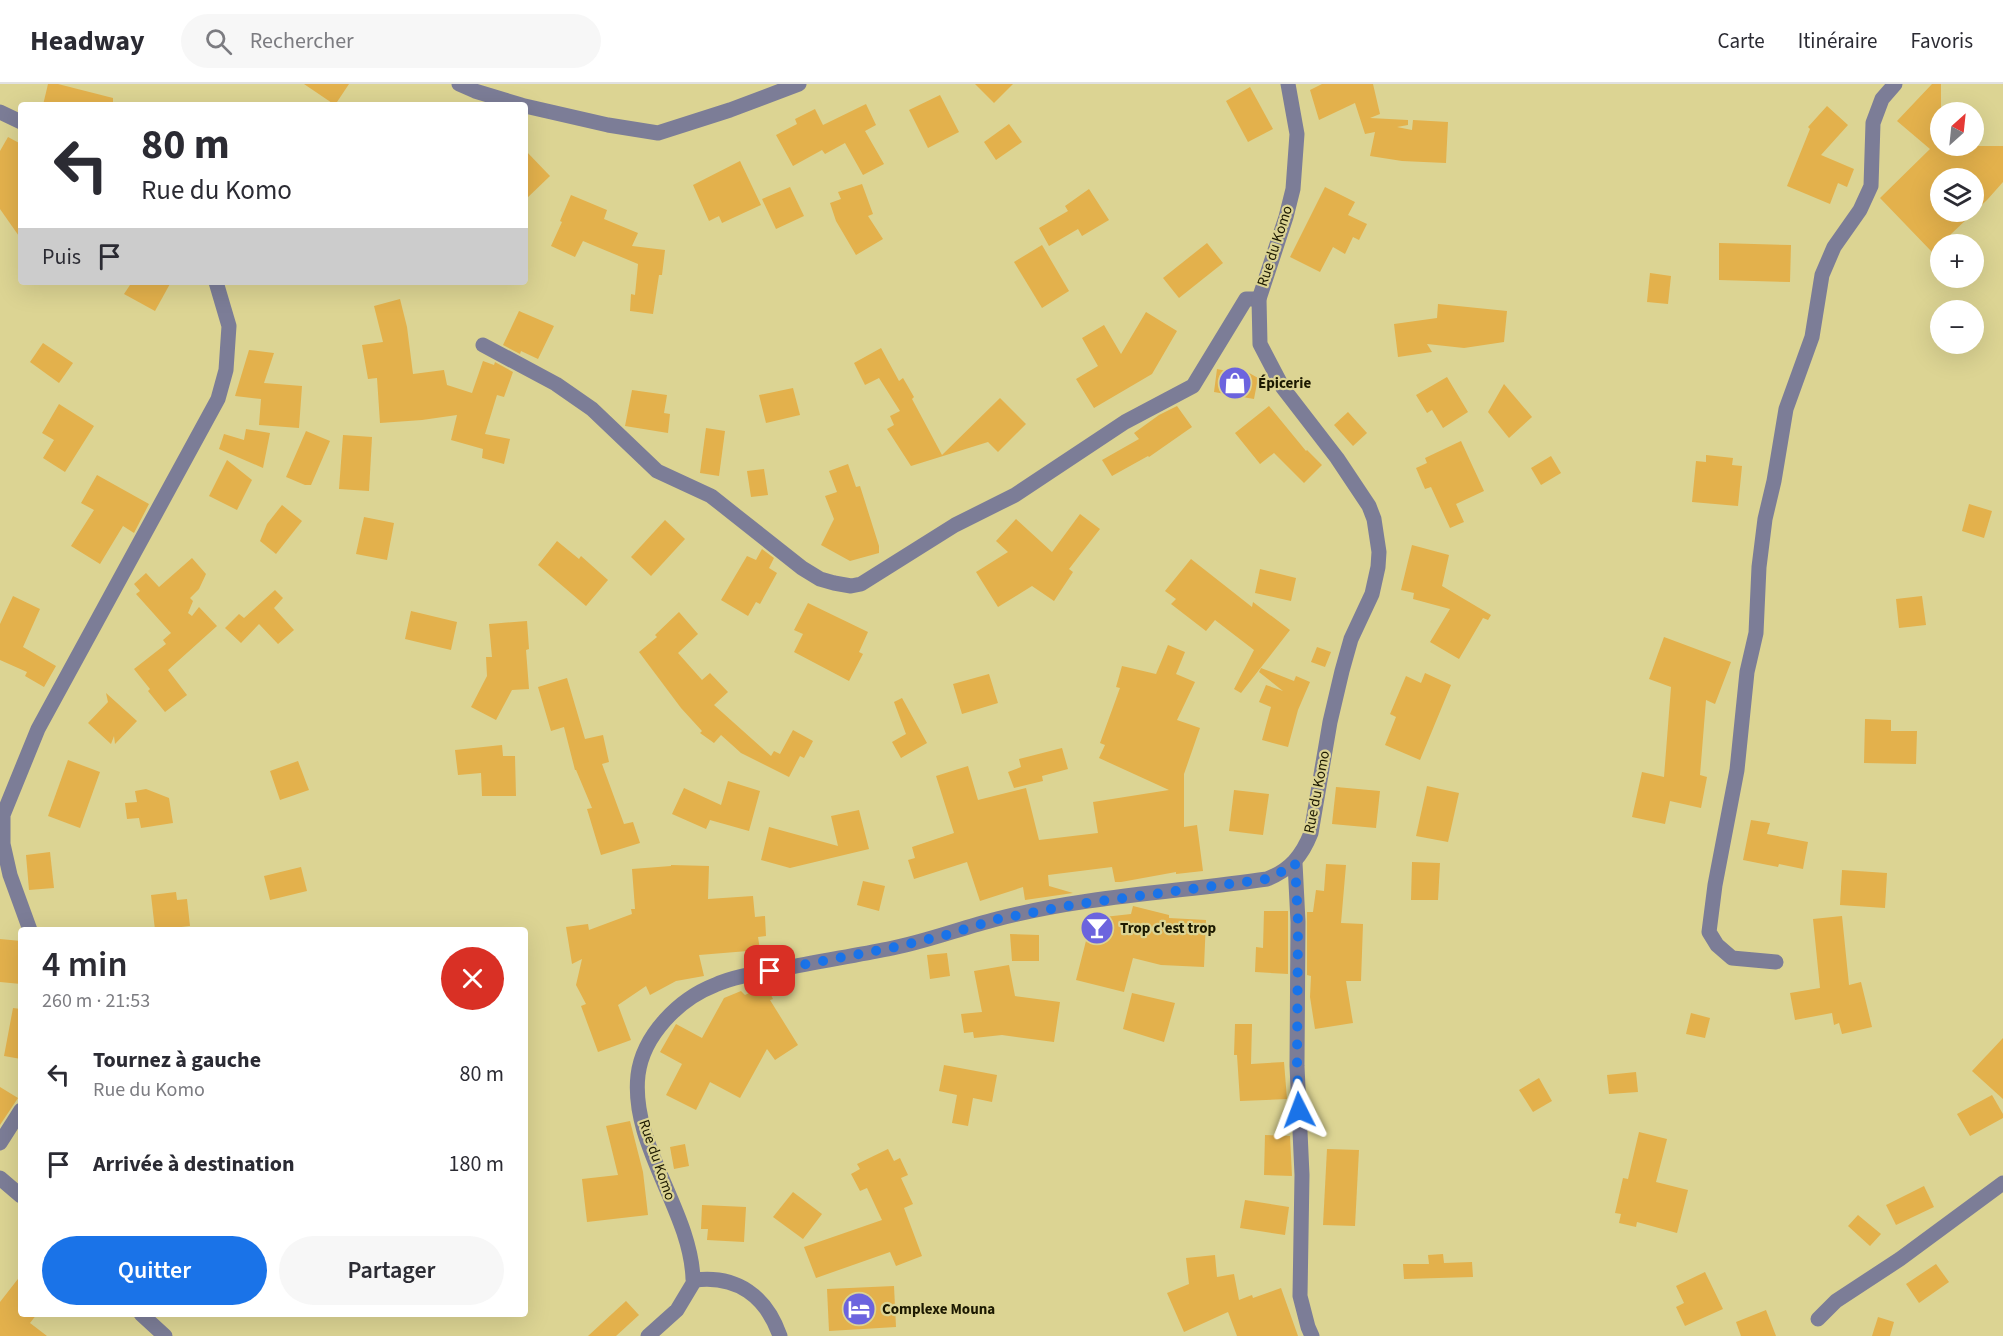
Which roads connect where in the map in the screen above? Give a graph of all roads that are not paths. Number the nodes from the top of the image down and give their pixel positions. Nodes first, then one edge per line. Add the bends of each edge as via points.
1 (459, 84) edge
2 (799, 84) edge
3 (1288, 84) edge
4 (1896, 84) edge
5 (511, 102) edge
6 (528, 107) edge
7 (0, 112) edge
8 (18, 121) edge
9 (217, 285) edge
10 (1258, 299) junction
11 (483, 345) dead end
12 (1295, 863) junction
13 (29, 927) edge
14 (1776, 962) dead end
15 (18, 1115) edge
16 (0, 1143) edge
17 (0, 1178) edge
18 (2003, 1183) edge
19 (18, 1193) edge
20 (694, 1280) junction
21 (144, 1317) edge
22 (1818, 1319) dead end
23 (165, 1336) edge
24 (648, 1336) edge
25 (780, 1336) edge
26 (1312, 1336) edge

1 - 5 street
2 - 6 street via 658,133
3 - 10 street, Rue du Komo via 1297,134 1293,189
4 - 14 street via 1882,99 1873,123 1871,186 1822,275 1812,337 1785,409 1765,519 1756,633 1747,672 1737,770 1708,932 1732,958
7 - 8 street
9 - 13 street via 229,326 226,370 218,399 38,729 3,815 3,844 10,875
10 - 11 street via 1246,299 1193,386 1125,422 1015,495 956,525 861,584 851,586 820,579 802,568 711,496 657,471 592,409 556,384
10 - 12 street, Rue du Komo via 1260,344 1290,398 1364,496 1374,519 1379,552 1372,594 1351,639 1342,671 1311,833
12 - 20 street, Rue du Komo via 1267,879 1078,904 998,919 891,948 749,975 715,985 688,999 652,1039 638,1074 638,1089 649,1145 684,1237
12 - 26 street via 1302,1175 1300,1296
15 - 16 street
17 - 19 street
18 - 22 street via 1836,1301
20 - 24 street via 677,1310
20 - 25 street via 744,1287 769,1313
21 - 23 street

